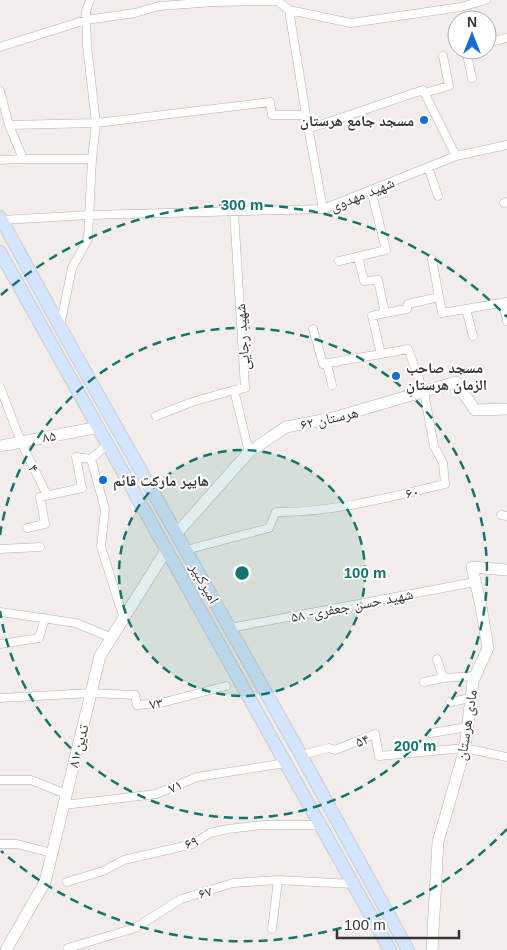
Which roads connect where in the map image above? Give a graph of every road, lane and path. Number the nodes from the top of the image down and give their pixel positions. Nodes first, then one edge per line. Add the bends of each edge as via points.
1 (90, 0) edge
2 (277, 0) edge
3 (486, 0) edge
4 (290, 10) junction
5 (86, 20) junction
6 (0, 47) edge
7 (443, 56) dead end
8 (468, 60) edge
9 (472, 78) dead end
10 (0, 91) edge
11 (424, 93) junction
12 (306, 115) junction
13 (96, 123) junction
14 (9, 125) junction
15 (308, 129) junction
16 (507, 145) edge
17 (456, 156) junction
18 (23, 159) junction
19 (92, 159) junction
20 (0, 160) edge
21 (428, 167) junction
22 (370, 190) junction
23 (438, 196) dead end
24 (323, 209) junction
25 (234, 212) junction
26 (89, 215) junction
27 (1, 218) edge
28 (0, 252) edge
29 (358, 256) junction
30 (432, 259) dead end
31 (339, 261) dead end
32 (439, 297) junction
33 (505, 302) edge
34 (466, 309) junction
35 (385, 313) junction
36 (507, 321) edge
37 (60, 326) junction
38 (314, 329) dead end
39 (473, 336) dead end
40 (69, 343) junction
41 (54, 350) junction
42 (381, 354) junction
43 (79, 361) junction
44 (327, 364) junction
45 (64, 368) junction
46 (332, 385) dead end
47 (0, 387) edge
48 (234, 390) junction
49 (424, 392) junction
50 (507, 409) edge
51 (156, 416) dead end
52 (99, 427) junction
53 (21, 442) junction
54 (108, 444) junction
55 (0, 446) edge
56 (249, 452) junction
57 (92, 459) junction
58 (47, 495) junction
59 (27, 528) dead end
60 (177, 533) junction
61 (40, 547) dead end
62 (0, 549) edge
63 (167, 550) junction
64 (186, 550) junction
65 (507, 570) edge
66 (474, 582) junction
67 (0, 612) edge
68 (45, 618) junction
69 (124, 618) junction
70 (230, 628) junction
71 (112, 638) junction
72 (0, 644) edge
73 (437, 659) dead end
74 (475, 676) junction
75 (443, 678) junction
76 (424, 682) dead end
77 (226, 686) dead end
78 (91, 693) junction
79 (0, 698) edge
80 (471, 698) junction
81 (450, 702) dead end
82 (468, 727) junction
83 (431, 733) dead end
84 (465, 748) junction
85 (301, 755) junction
86 (507, 757) edge
87 (286, 763) junction
88 (0, 780) edge
89 (65, 800) junction
90 (320, 825) junction
91 (0, 844) edge
92 (52, 853) junction
93 (278, 880) junction
94 (67, 882) dead end
95 (353, 884) junction
96 (385, 908) junction
97 (371, 916) junction
98 (272, 929) dead end
99 (68, 948) dead end
100 (6, 950) edge
101 (390, 950) edge
102 (408, 950) edge
103 (432, 950) edge

1 - 5 street
2 - 4 street
2 - 5 street via 158,6
3 - 4 street via 461,7 351,23
4 - 12 street
5 - 6 street
5 - 13 street
7 - 11 street via 449,86
8 - 9 street
10 - 14 street
11 - 15 street via 423,90
11 - 17 street
12 - 13 street via 272,115 270,102
12 - 15 street
13 - 14 street
13 - 19 street
14 - 18 street
15 - 24 street
16 - 17 street, شهید مهدوی
17 - 21 street, شهید مهدوی
18 - 19 street
18 - 20 street
19 - 26 street
21 - 22 street, شهید مهدوی
21 - 23 street
22 - 24 street, شهید مهدوی
22 - 29 street via 386,250
24 - 25 street, شهید مهدوی
25 - 26 street, شهید مهدوی
25 - 48 street, شهید رجایی via 245,388
26 - 27 street, شهید مهدوی
26 - 37 street via 88,239 72,268
27 - 37 main road, امیرکبیر
28 - 41 main road, امیرکبیر
29 - 31 street
29 - 35 street via 364,281 378,280
30 - 32 street
32 - 34 street via 442,313
32 - 35 street
33 - 34 street
33 - 36 street
34 - 39 street
35 - 42 street via 372,316
37 - 40 main road, امیرکبیر
38 - 44 street via 323,364
40 - 41 main road
40 - 43 main road, امیرکبیر
41 - 45 main road, امیرکبیر
42 - 44 street
42 - 49 street, ۶۰ via 408,349
43 - 45 main road
43 - 60 main road, امیرکبیر
44 - 46 street
45 - 52 main road, امیرکبیر
47 - 53 street, ۴
48 - 51 street
48 - 56 street, شهید رجایی
49 - 50 street, هرستان ۶۲ via 456,382 476,410
49 - 56 street, هرستان ۶۲ via 333,418 286,427
49 - 64 street, ۶۰ via 434,446 443,463 445,484 326,508 276,512 269,528
52 - 53 street, ۸۵
52 - 54 main road, امیرکبیر
53 - 55 street, ۸۵
53 - 58 street, ۴
54 - 57 street
54 - 63 main road, امیرکبیر
56 - 60 street, هرستان ۶۲
57 - 58 street via 76,457 82,488
57 - 69 street via 105,509 101,547
58 - 59 street via 40,497 45,524
60 - 64 main road, امیرکبیر
61 - 62 street
63 - 69 street, تدین ۸۱
63 - 87 main road, امیرکبیر
64 - 70 main road, امیرکبیر
65 - 66 street via 472,567
66 - 70 street, شهید حسن جعفری- ۵۸
66 - 74 street, مادی هرستان via 488,648
67 - 68 street
68 - 71 street via 76,623
68 - 72 street via 39,638
69 - 71 street, تدین ۸۱
70 - 85 main road, امیرکبیر
71 - 78 street, تدین ۸۱ via 100,656
73 - 75 street
74 - 75 street
74 - 80 street, مادی هرستان
75 - 76 street
77 - 78 street, ۷۳ via 161,703 137,705 134,695
78 - 79 street
78 - 89 street, تدین ۸۱
80 - 81 street
80 - 82 street, مادی هرستان
82 - 83 street
82 - 84 street, مادی هرستان
84 - 85 street, ۵۴ via 379,756 376,734 335,750 330,748
84 - 86 street
84 - 103 street, مادی هرستان via 438,842
85 - 96 main road, امیرکبیر
87 - 89 street, ۷۱ via 196,777 156,794
87 - 90 main road, امیرکبیر
88 - 89 street, ۷۱ via 31,780
89 - 92 street, تدین ۸۱
90 - 94 street, ۶۹ via 264,825 210,833 193,844 124,860 103,872
90 - 95 main road, امیرکبیر
91 - 92 street via 17,844
92 - 100 street, تدین ۸۱ via 45,882
93 - 95 street, ۶۷
93 - 98 street
93 - 99 street, ۶۷ via 233,883 182,899 135,928
95 - 97 main road, امیرکبیر
96 - 97 main road
96 - 102 main road, امیرکبیر
97 - 101 main road, امیرکبیر

